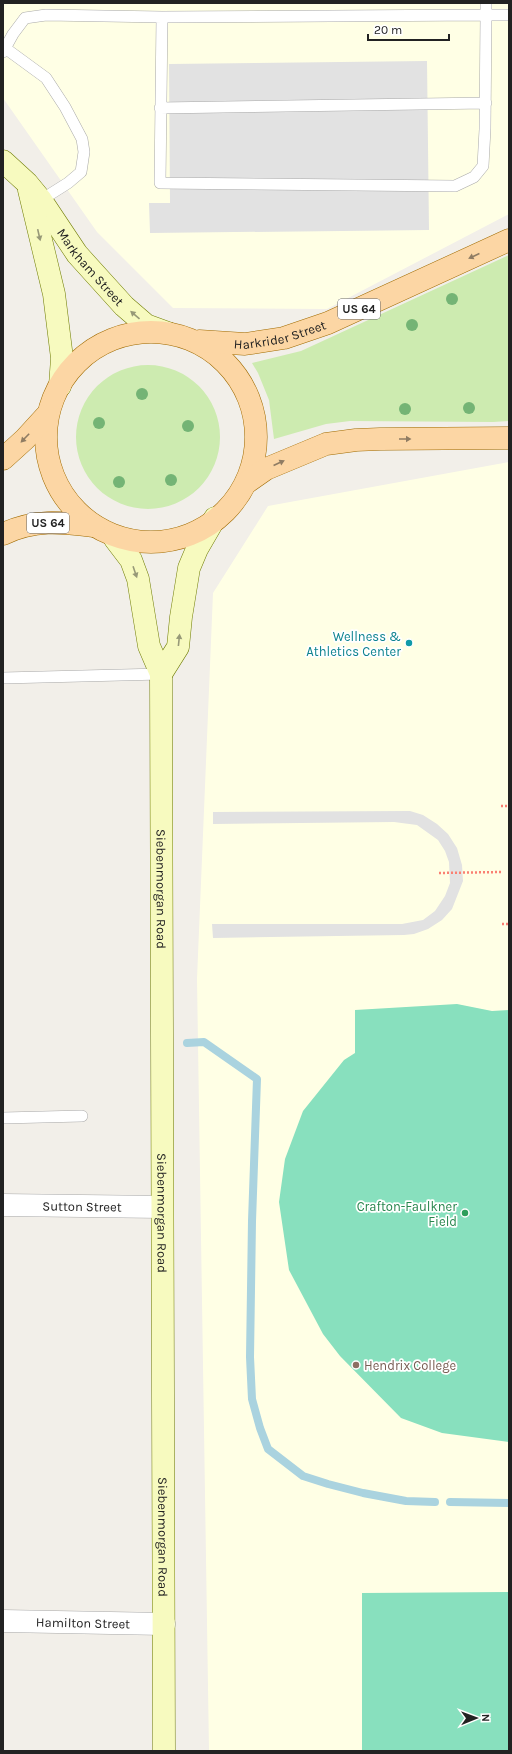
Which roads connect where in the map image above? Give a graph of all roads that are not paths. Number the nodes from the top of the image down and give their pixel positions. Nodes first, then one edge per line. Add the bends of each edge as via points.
1 (486, 3) edge
2 (486, 15) junction
3 (509, 15) edge
4 (162, 17) junction
5 (4, 50) edge
6 (486, 103) junction
7 (160, 108) junction
8 (3, 161) edge
9 (27, 183) junction
10 (41, 200) junction
11 (509, 240) edge
12 (168, 333) junction
13 (199, 341) junction
14 (60, 386) junction
15 (46, 416) junction
16 (509, 438) edge
17 (3, 459) edge
18 (246, 483) junction
19 (215, 518) junction
20 (94, 526) junction
21 (3, 534) edge
22 (116, 539) junction
23 (161, 674) junction
24 (3, 678) edge
25 (82, 1116) dead end
26 (3, 1118) edge
27 (3, 1205) edge
28 (162, 1207) junction
29 (3, 1621) edge
30 (164, 1624) junction
31 (164, 1751) edge

1 - 2 lane
2 - 3 lane
2 - 4 lane
2 - 6 lane
4 - 5 lane via 46,15 25,18
4 - 7 lane
5 - 10 lane via 46,78 82,139 84,152 81,172
6 - 7 lane
6 - 7 lane via 483,166 474,177 455,186 160,183
8 - 9 street, Markham Street
9 - 10 street, Markham Street
9 -> 14 street, Markham Street via 54,294 62,358
12 -> 10 street, Markham Street via 146,325 124,306 77,254
11 -> 13 main road, Harkrider Street / US 64 via 328,323 284,338 245,344
12 - 13 main road
12 - 14 main road via 132,335 103,343 78,361
13 - 18 main road via 223,358 236,373 252,411 254,462
14 - 15 main road
15 -> 17 main road
15 - 20 main road via 47,445 52,472 63,494
18 -> 16 main road via 266,468 326,444 364,440
18 - 19 main road
19 - 22 main road via 189,533 159,542 136,543
23 -> 19 street via 178,647 189,568
20 - 21 main road, US 64 via 65,522 40,523
20 - 22 main road
22 -> 23 street, Siebenmorgan Road via 131,560 138,579 149,646
23 - 24 lane
23 - 28 street, Siebenmorgan Road
25 - 26 lane
27 - 28 street, Sutton Street
28 - 30 street, Siebenmorgan Road
29 - 30 street, Hamilton Street
30 - 31 street, Siebenmorgan Road

